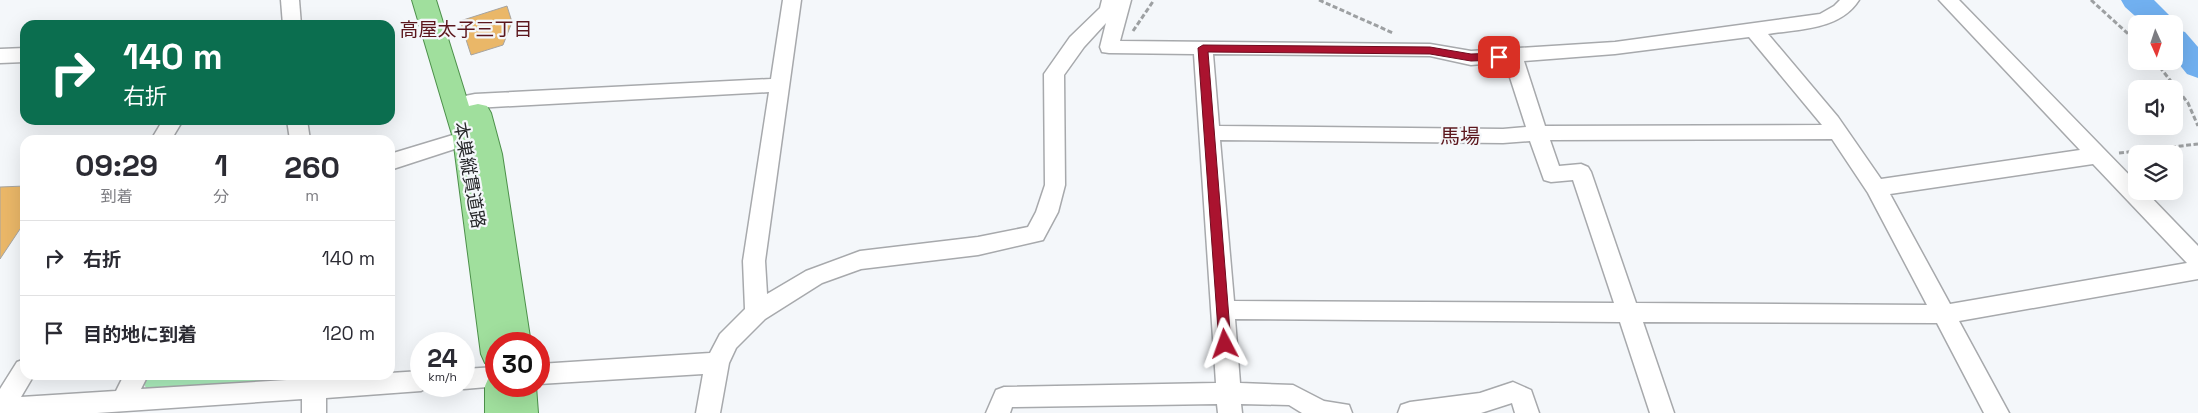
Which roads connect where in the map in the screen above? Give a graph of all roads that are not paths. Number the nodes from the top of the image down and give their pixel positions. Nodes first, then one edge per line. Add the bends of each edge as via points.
1 (290, 0) edge
2 (424, 0) edge
3 (442, 0) edge
4 (792, 0) edge
5 (1111, 0) edge
6 (1122, 0) edge
7 (1850, 0) edge
8 (1948, 0) edge
9 (292, 20) edge
10 (1754, 30) junction
11 (1203, 48) junction
12 (20, 55) edge
13 (0, 56) edge
14 (1513, 56) junction
15 (780, 85) junction
16 (466, 102) junction
17 (1838, 132) junction
18 (1208, 133) junction
19 (1538, 133) junction
20 (466, 138) junction
21 (2099, 156) junction
22 (395, 160) edge
23 (1876, 188) junction
24 (2198, 260) edge
25 (2198, 270) edge
26 (1223, 310) junction
27 (757, 312) junction
28 (1627, 313) junction
29 (1944, 314) junction
30 (493, 332) edge
31 (514, 332) edge
32 (717, 363) junction
33 (550, 373) edge
34 (20, 377) edge
35 (134, 380) edge
36 (316, 382) edge
37 (410, 382) edge
38 (500, 397) edge
39 (521, 397) edge
40 (124, 400) junction
41 (1229, 403) edge
42 (0, 409) edge
43 (314, 413) edge
44 (501, 413) edge
45 (522, 413) edge
46 (708, 413) edge
47 (998, 413) edge
48 (1340, 413) edge
49 (1410, 413) edge
50 (1527, 413) edge
51 (1662, 413) edge
52 (1997, 413) edge

1 - 9 street
2 - 16 main road, 本巣縦貫道路
3 - 16 main road, 本巣縦貫道路
4 - 15 street
5 - 27 street via 1108,10 1054,74 1055,185 1047,212 1035,234 978,246 860,260 814,277
6 - 11 street via 1109,47
7 - 10 street via 1841,10 1824,19
8 - 21 street
10 - 14 street via 1615,48
10 - 17 street
11 - 14 street via 1430,50 1471,58
11 - 18 street
12 - 13 street
14 - 19 street
15 - 16 street
15 - 27 street via 754,261
16 - 20 main road, 本巣縦貫道路
16 - 31 main road, 本巣縦貫道路 via 488,154
17 - 19 street
17 - 23 street
18 - 19 street via 1503,136
18 - 26 street
19 - 28 street via 1551,174 1581,172
20 - 22 street
20 - 30 main road, 本巣縦貫道路
21 - 23 street
21 - 24 street
23 - 29 street
25 - 29 street
26 - 28 street
26 - 41 street
27 - 32 street via 728,341
28 - 29 street
28 - 51 street
29 - 52 street
32 - 33 street
32 - 46 street
34 - 42 street
35 - 40 street
36 - 37 street
36 - 40 street
36 - 43 street
38 - 44 main road
39 - 45 main road
40 - 42 street
41 - 47 street via 1004,397
41 - 48 street via 1293,394 1320,411
49 - 50 street via 1480,403 1513,392 1523,397

